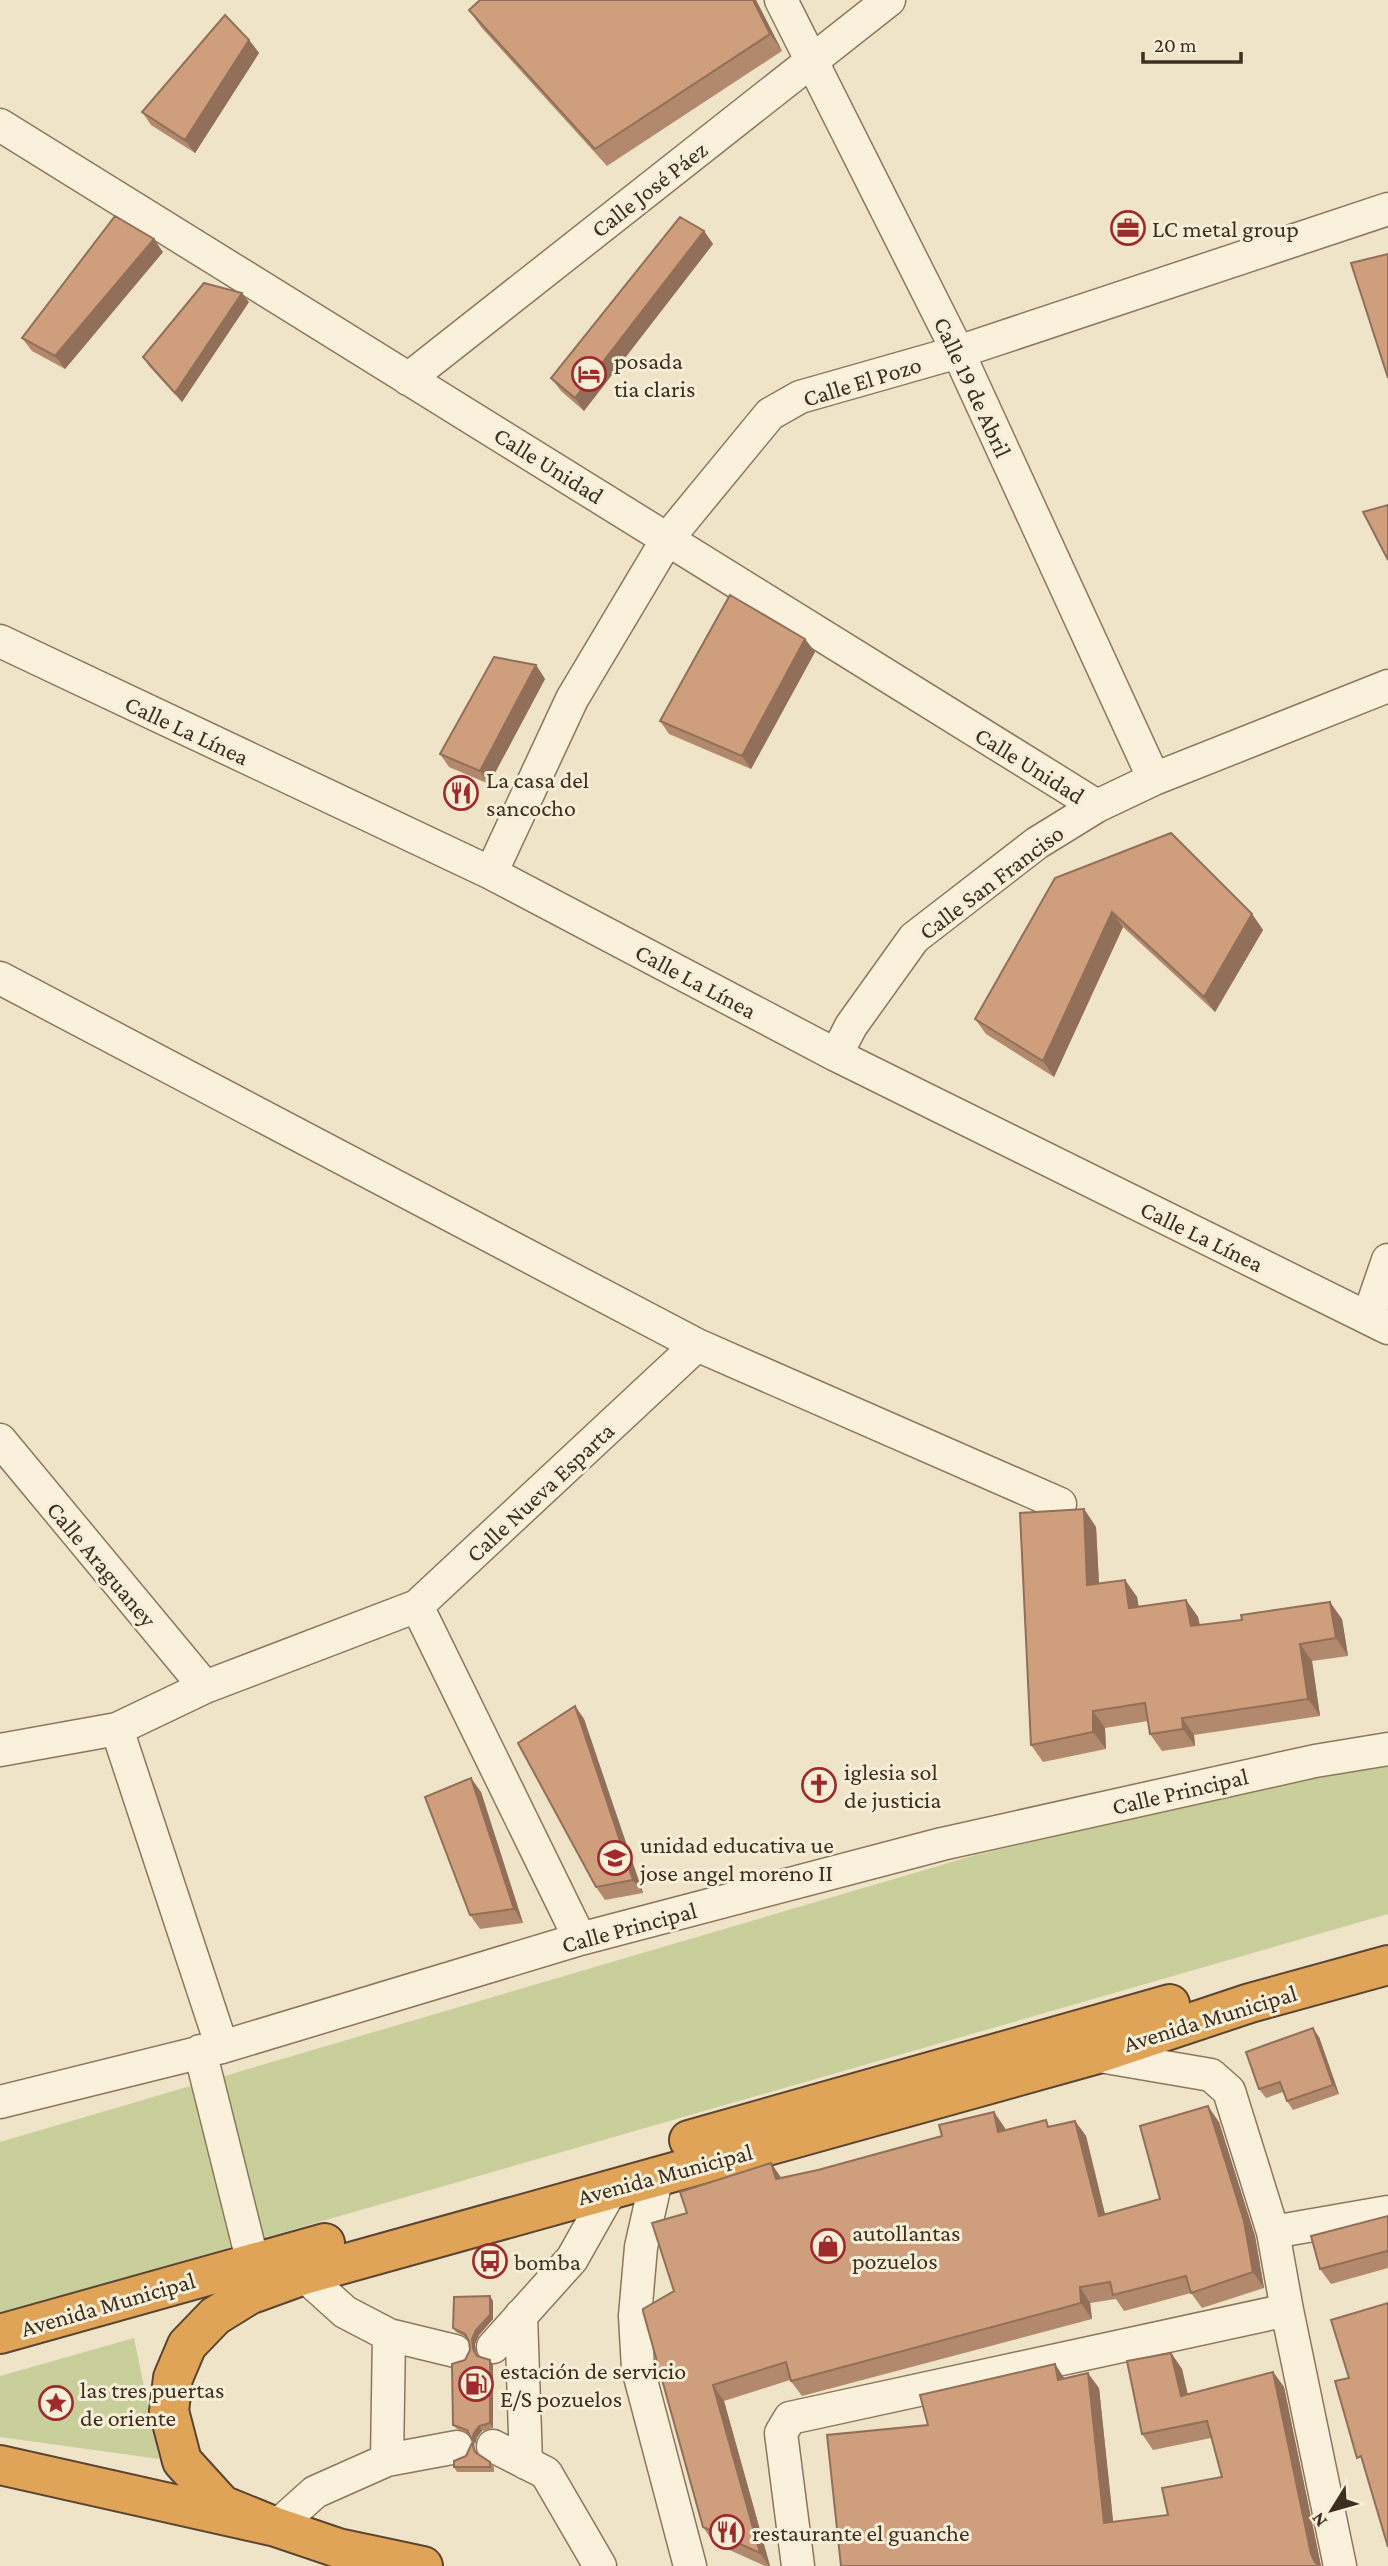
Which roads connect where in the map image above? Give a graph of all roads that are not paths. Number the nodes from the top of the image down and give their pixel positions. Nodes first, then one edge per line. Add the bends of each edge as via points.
1 (781, 0) edge
2 (889, 0) edge
3 (812, 60) junction
4 (0, 125) edge
5 (1388, 209) edge
6 (958, 352) junction
7 (408, 379) junction
8 (668, 538) junction
9 (0, 641) edge
10 (1388, 686) edge
11 (1154, 779) junction
12 (1097, 806) junction
13 (491, 873) junction
14 (0, 978) edge
15 (836, 1055) junction
16 (1388, 1259) edge
17 (1378, 1323) edge
18 (697, 1345) junction
19 (0, 1440) edge
20 (1059, 1504) dead end
21 (417, 1606) junction
22 (205, 1687) junction
23 (117, 1729) junction
24 (1388, 1749) edge
25 (0, 1751) edge
26 (580, 1939) junction
27 (1388, 1943) edge
28 (1388, 1965) edge
29 (211, 2049) junction
30 (1094, 2055) junction
31 (0, 2102) edge
32 (657, 2176) junction
33 (612, 2188) junction
34 (1388, 2213) edge
35 (1273, 2232) junction
36 (253, 2263) junction
37 (304, 2275) junction
38 (1287, 2310) junction
39 (521, 2315) junction
40 (0, 2334) edge
41 (389, 2335) junction
42 (493, 2347) dead end
43 (455, 2351) dead end
44 (494, 2446) dead end
45 (457, 2447) dead end
46 (387, 2460) junction
47 (526, 2463) junction
48 (0, 2465) edge
49 (276, 2527) junction
50 (332, 2557) edge
51 (423, 2566) edge
52 (600, 2566) edge
53 (690, 2566) edge
54 (798, 2566) edge
55 (1340, 2566) edge

1 - 3 street, Calle 19 de Abril
2 - 3 street, Calle José Páez
3 - 6 street, Calle 19 de Abril
3 - 7 street, Calle José Páez
4 - 7 street, Calle Unidad
5 - 6 street, Calle El Pozo
6 - 8 street, Calle El Pozo via 800,397 770,414
6 - 11 street, Calle 19 de Abril
7 - 8 street, Calle Unidad
8 - 12 street, Calle Unidad
8 - 13 street, Calle El Pozo via 572,699
9 - 13 street, Calle La Línea
10 - 11 street, Calle San Franciso
11 - 12 street, Calle San Franciso
12 - 15 street, Calle San Franciso via 1037,843 914,938 851,1026
13 - 15 street, Calle La Línea
14 - 18 street
15 - 17 street, Calle La Línea
16 - 17 street
18 - 20 street
18 - 21 street, Calle Nueva Esparta
19 - 22 street, Calle Araguaney
21 - 22 street, Calle Nueva Esparta
21 - 26 street
22 - 23 street, Calle Nueva Esparta
23 - 25 street, Calle Nueva Esparta
23 - 29 street
24 - 26 street, Calle Principal via 942,1844
26 - 29 street, Calle Principal
27 - 36 highway, Avenida Municipal
28 - 30 highway, Avenida Municipal
29 - 31 street, Calle Principal
29 - 36 street
30 - 32 highway, Avenida Municipal
30 - 35 street via 1211,2075 1229,2091
32 - 33 highway, Avenida Municipal
32 - 53 street via 641,2247 635,2316 638,2369
33 - 37 highway, Avenida Municipal
33 - 39 street via 572,2259
34 - 35 street
35 - 38 street
36 - 40 highway, Avenida Municipal
37 - 41 street via 345,2312
37 - 49 highway, Avenida Municipal via 249,2295 215,2316 187,2345 173,2378 169,2412 182,2461 222,2505
38 - 54 street via 790,2418 781,2433
38 - 55 street
39 - 42 street
39 - 47 street
41 - 43 street
41 - 46 street
44 - 47 street
45 - 46 street
46 - 49 street via 315,2492
47 - 52 street via 546,2473
48 - 49 highway
49 - 50 highway
50 - 51 highway

